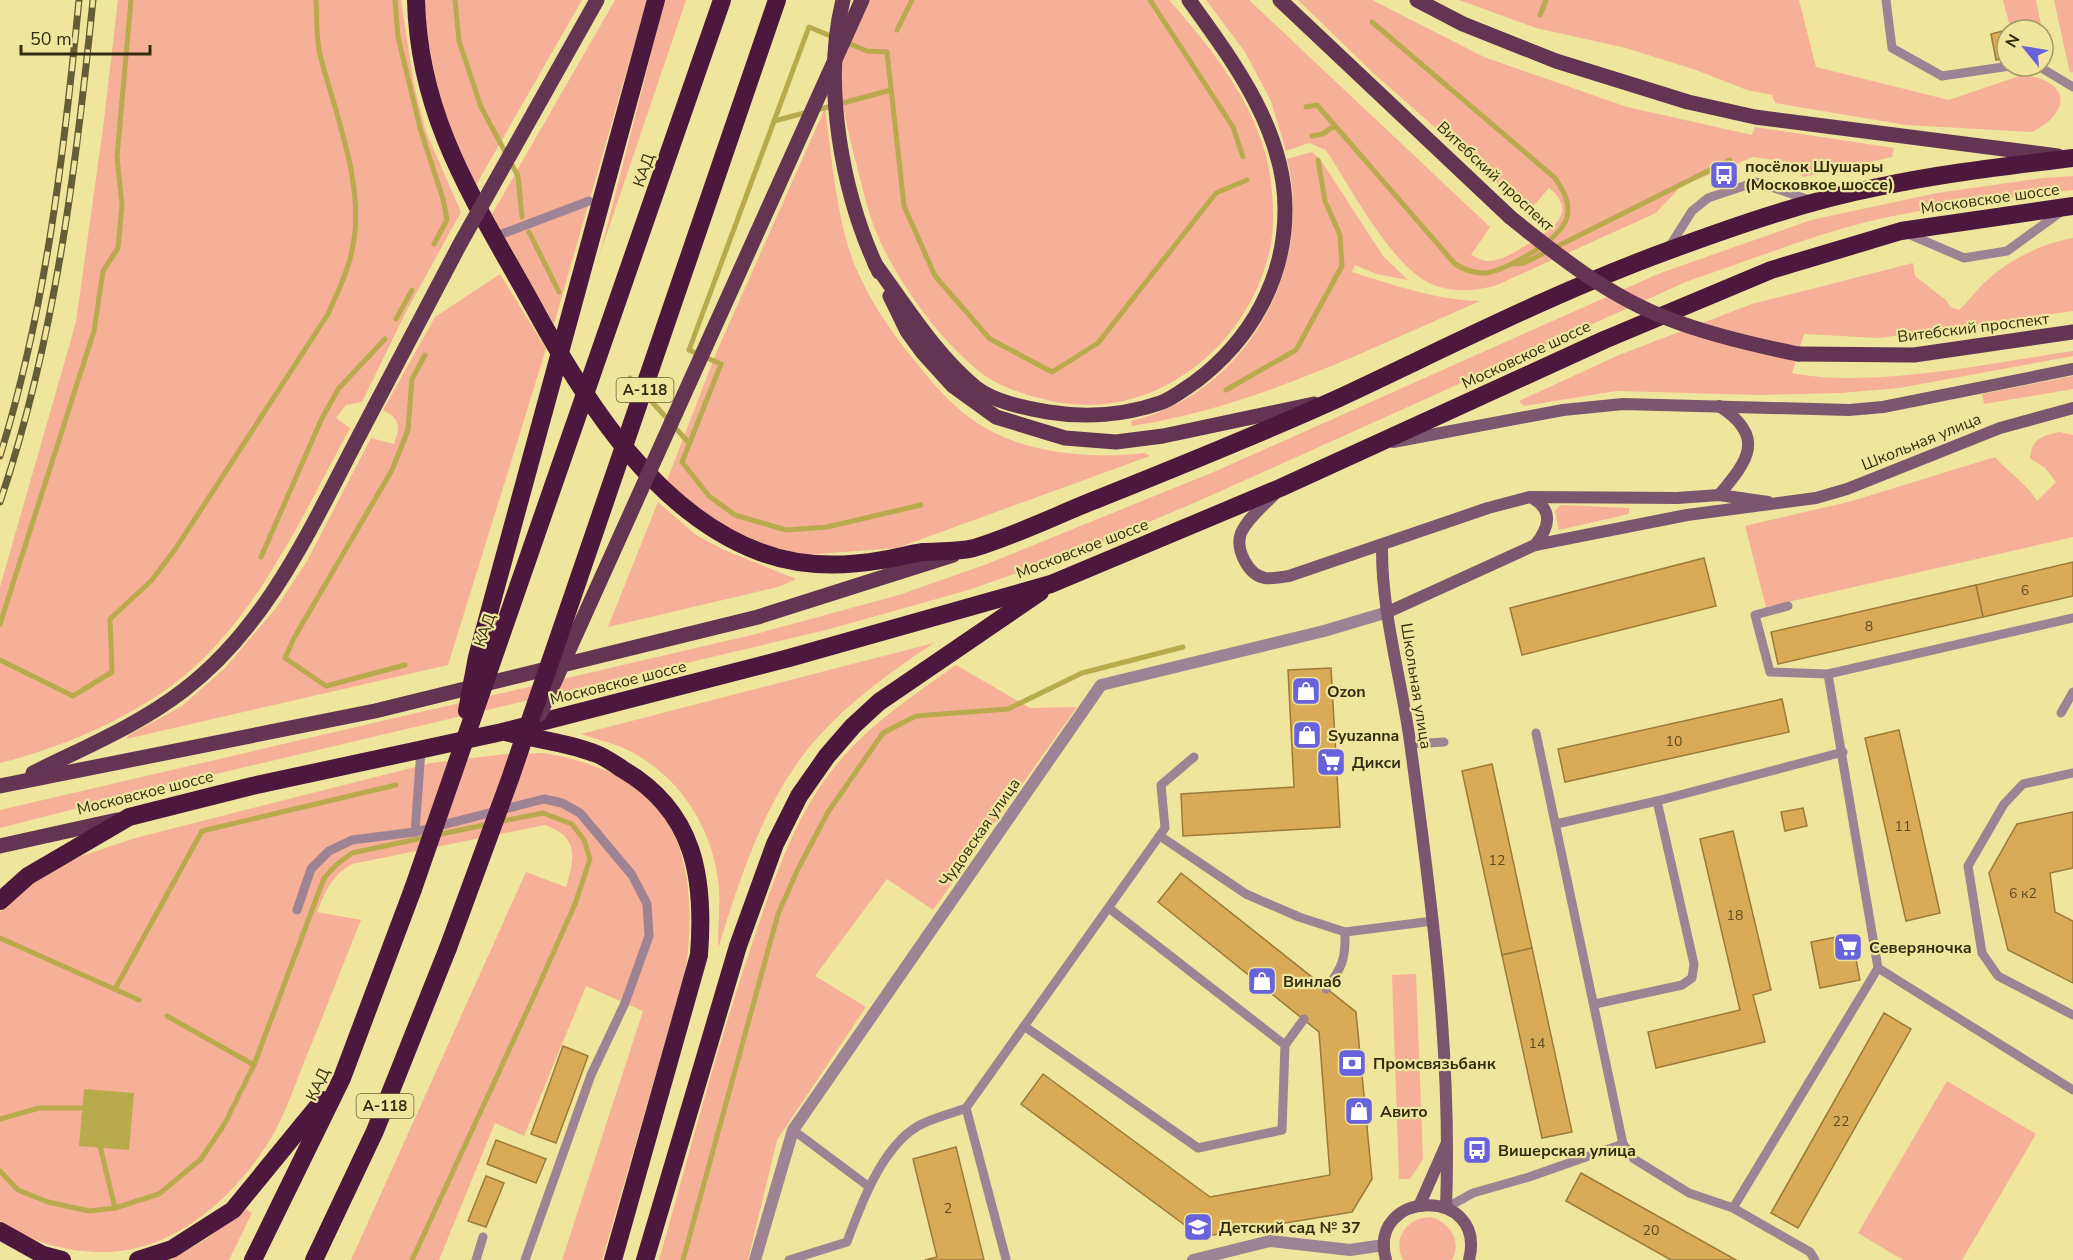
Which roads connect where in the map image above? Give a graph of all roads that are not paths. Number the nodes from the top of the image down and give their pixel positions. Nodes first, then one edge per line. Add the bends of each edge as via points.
1 (416, 0) edge
2 (597, 0) edge
3 (656, 0) edge
4 (722, 0) edge
5 (777, 0) edge
6 (843, 0) edge
7 (862, 0) edge
8 (1189, 0) edge
9 (1280, 0) edge
10 (1417, 0) edge
11 (1886, 0) edge
12 (1995, 68) edge
13 (2055, 76) edge
14 (2073, 87) edge
15 (2073, 158) edge
16 (589, 201) dead end
17 (1815, 202) junction
18 (2071, 206) edge
19 (1901, 231) junction
20 (494, 237) junction
21 (1667, 251) junction
22 (875, 264) junction
23 (2073, 332) edge
24 (2073, 369) edge
25 (1332, 401) junction
26 (1719, 406) junction
27 (2073, 408) edge
28 (1374, 446) junction
29 (1280, 489) junction
30 (1719, 495) junction
31 (1530, 497) junction
32 (1781, 504) junction
33 (1382, 545) junction
34 (1535, 545) junction
35 (970, 549) junction
36 (1051, 584) junction
37 (1788, 606) dead end
38 (1388, 612) junction
39 (2072, 621) edge
40 (1828, 674) junction
41 (2073, 692) edge
42 (2061, 713) dead end
43 (502, 732) junction
44 (1536, 733) dead end
45 (1444, 742) dead end
46 (1411, 744) junction
47 (421, 750) junction
48 (1843, 752) junction
49 (1194, 757) dead end
50 (458, 765) junction
51 (2073, 773) edge
52 (510, 779) junction
53 (17, 782) junction
54 (0, 786) edge
55 (1657, 801) junction
56 (129, 817) junction
57 (1556, 824) junction
58 (415, 832) junction
59 (1160, 836) junction
60 (0, 846) edge
61 (0, 901) edge
62 (1110, 909) junction
63 (297, 910) dead end
64 (1433, 921) junction
65 (1346, 932) junction
66 (1878, 968) junction
67 (1326, 989) dead end
68 (1595, 1004) junction
69 (2073, 1015) edge
70 (1304, 1019) dead end
71 (1024, 1026) junction
72 (1285, 1045) junction
73 (342, 1078) junction
74 (2073, 1090) edge
75 (966, 1108) junction
76 (793, 1130) junction
77 (1449, 1139) junction
78 (1623, 1143) junction
79 (868, 1186) junction
80 (1420, 1204) junction
81 (1446, 1208) junction
82 (1733, 1208) junction
83 (0, 1231) edge
84 (483, 1237) dead end
85 (1384, 1245) junction
86 (1473, 1257) edge
87 (1006, 1259) edge
88 (1202, 1259) edge
89 (62, 1260) edge
90 (138, 1260) edge
91 (253, 1260) edge
92 (314, 1260) edge
93 (476, 1260) edge
94 (525, 1260) edge
95 (613, 1260) edge
96 (645, 1260) edge
97 (755, 1260) edge
98 (789, 1260) edge
99 (1386, 1260) edge
100 (1815, 1260) edge

1 - 20 highway via 427,82 441,133
2 - 53 main road, bridge via 466,234 297,555 250,625 184,690
3 - 50 highway, bridge via 477,657
4 - 50 highway, КАД / А-118, bridge
5 - 52 highway, А-118, bridge
6 - 22 main road, bridge via 836,29 840,146 857,222
7 - 52 main road, bridge
8 - 22 main road via 1226,51 1260,111 1277,156 1285,208 1280,252 1261,307 1234,348 1209,371 1162,402 1115,413 1069,415 1026,408 977,388 934,345
9 - 23 main road, Витебский проспект, bridge via 1510,217 1602,285 1666,318 1798,354 1914,355
10 - 15 main road via 1463,24 1556,61 1688,102 1755,117
11 - 12 lane via 1892,48 1942,76
13 - 14 lane
15 - 17 highway, Московское шоссе via 1950,174
16 - 20 lane
17 - 21 highway, Московское шоссе
17 - 21 lane via 1756,182 1708,198 1692,211
18 - 19 highway, Московское шоссе
18 - 19 lane via 2007,251 1964,258
19 - 28 highway, Московское шоссе via 1842,247 1709,294
20 - 35 highway via 567,367 638,465 700,522 761,553 831,566
21 - 25 highway, Московское шоссе via 1556,297
22 - 25 main road via 907,331 945,378 996,417 1029,428 1065,438 1116,442
24 - 26 street via 1872,408
25 - 35 highway, Московское шоссе
26 - 28 street via 1623,404 1563,410
26 - 30 street via 1743,425 1749,447 1746,461
27 - 32 street, Школьная улица via 1992,430 1847,489
28 - 29 highway, Московское шоссе
29 - 33 street, Школьная улица via 1241,533 1242,557 1252,571 1264,578 1289,576
29 - 36 highway, Московское шоссе
30 - 31 street, Школьная улица
30 - 32 street, Школьная улица
31 - 33 street, Школьная улица
31 - 34 street via 1540,502 1548,515 1546,531
32 - 34 street, Школьная улица via 1687,515
33 - 38 street
34 - 38 street, Школьная улица
35 - 53 main road, Московское шоссе via 700,632 375,711
36 - 43 highway, Московское шоссе via 789,658
36 - 96 highway via 879,702 827,756 799,796 775,844 738,946
37 - 40 lane via 1755,615 1770,672
38 - 46 street, Школьная улица
38 - 76 street, Чудовская улица via 1101,685
39 - 40 lane
40 - 48 lane
41 - 42 lane
43 - 47 highway, Московское шоссе
43 - 95 highway via 595,753 659,795 683,828 699,884 699,956
44 - 57 lane
45 - 46 lane
46 - 64 street, Школьная улица
47 - 56 highway, Московское шоссе
47 - 58 lane
48 - 55 lane
48 - 66 lane
49 - 59 lane via 1161,785 1165,828
50 - 73 highway, КАД / А-118, bridge
51 - 69 lane via 2023,784 2004,804 1968,866 1982,953 1998,976
52 - 92 highway, А-118, bridge via 375,1131
53 - 54 main road, Московское шоссе
55 - 57 lane
55 - 68 lane via 1694,964 1692,978 1682,985
56 - 60 main road, Московское шоссе
56 - 61 highway via 28,876
57 - 68 lane
58 - 63 lane via 352,840 329,851 311,869
58 - 94 lane via 544,799 562,803 580,813 632,875 647,904 648,936 625,1003 591,1075
59 - 62 lane
59 - 65 lane via 1246,894
62 - 71 lane
62 - 72 lane
64 - 65 lane
64 - 77 street, Школьная улица
65 - 67 lane via 1346,954
66 - 74 lane
66 - 82 lane
68 - 78 lane
70 - 72 lane
71 - 72 lane via 1198,1148 1282,1130
71 - 75 lane
73 - 90 highway via 233,1210 172,1249
73 - 91 highway, КАД / А-118
75 - 79 lane via 919,1125 903,1137
75 - 87 lane
76 - 79 lane
76 - 97 street, Чудовская улица
77 - 80 street, Школьная улица
77 - 81 street, Школьная улица
78 - 81 lane via 1473,1193
78 - 82 lane via 1634,1159 1689,1193
79 - 98 lane via 847,1242
80 - 81 street
80 - 85 street via 1397,1216 1389,1226
81 - 86 street via 1464,1222
82 - 100 lane via 1810,1252
83 - 89 highway via 43,1255
84 - 93 lane
85 - 88 street via 1350,1250 1270,1241
85 - 99 street

